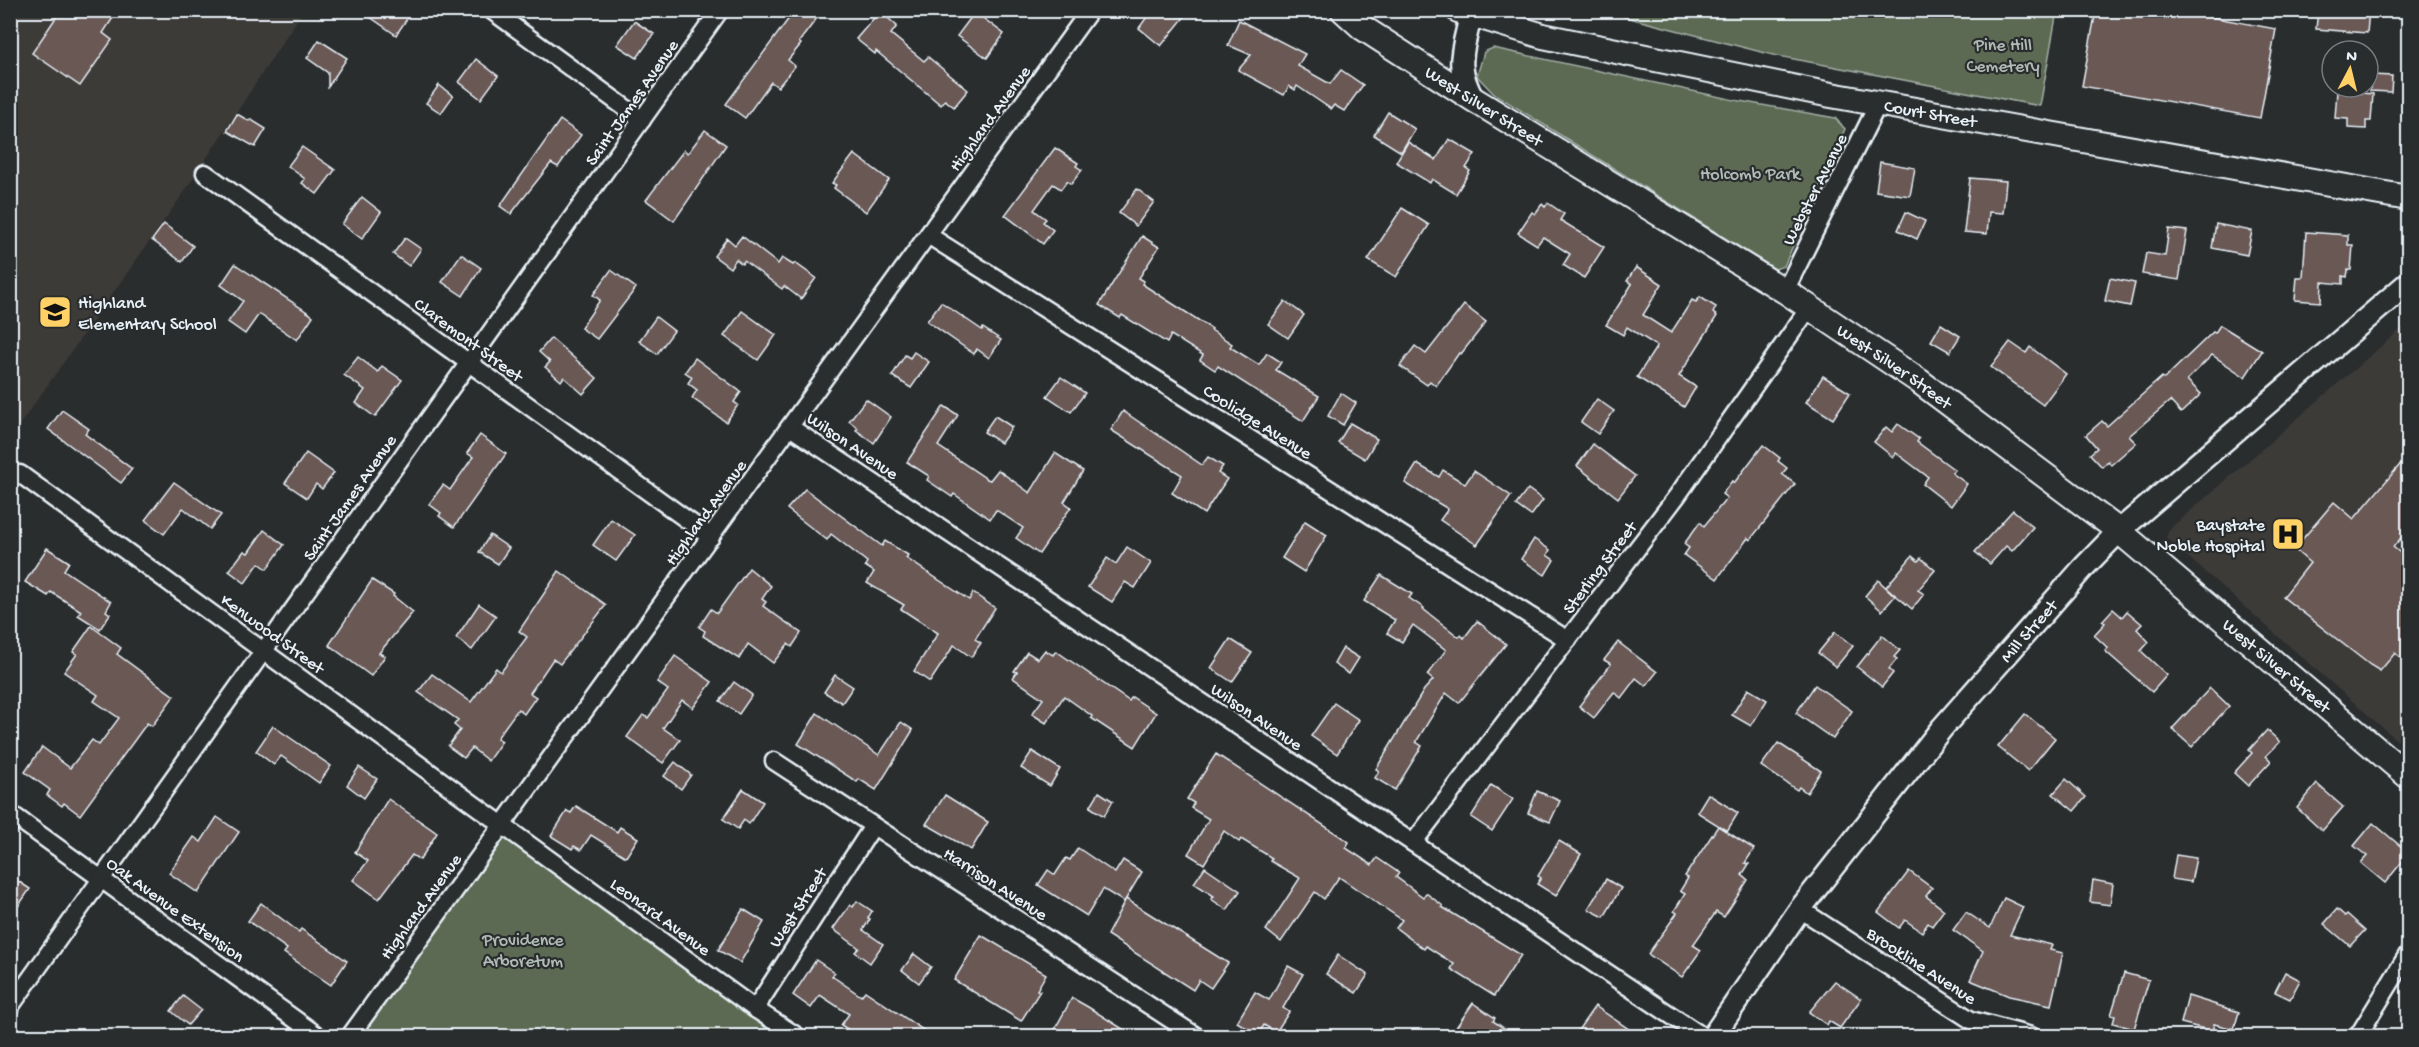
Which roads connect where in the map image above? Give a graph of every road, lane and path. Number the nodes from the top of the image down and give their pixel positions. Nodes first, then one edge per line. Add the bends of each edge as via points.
1 (491, 10) edge
2 (720, 10) edge
3 (1090, 10) edge
4 (1342, 10) edge
5 (1464, 12) edge
6 (1473, 99) junction
7 (1878, 104) junction
8 (642, 120) junction
9 (205, 173) dead end
10 (2409, 198) edge
11 (928, 235) junction
12 (2409, 283) edge
13 (1785, 291) junction
14 (1809, 308) junction
15 (469, 363) junction
16 (790, 427) junction
17 (20, 474) dead end
18 (2119, 531) junction
19 (711, 537) junction
20 (1568, 640) junction
21 (264, 651) junction
22 (774, 761) dead end
23 (2409, 776) edge
24 (10, 813) edge
25 (503, 825) junction
26 (873, 826) junction
27 (1413, 843) junction
28 (101, 879) junction
29 (1800, 909) junction
30 (2409, 954) edge
31 (10, 1007) edge
32 (755, 1009) junction
33 (318, 1036) edge
34 (350, 1036) edge
35 (797, 1036) edge
36 (1196, 1036) edge
37 (1702, 1036) edge
38 (1713, 1036) edge
39 (2031, 1036) edge
40 (2358, 1036) edge

1 - 8 street
2 - 8 street, Saint James Avenue
3 - 11 street, Highland Avenue
4 - 6 main road, West Silver Street via 1363,28
5 - 6 street via 1460,62 1463,81
5 - 7 main road, Court Street via 1543,36
6 - 13 main road, West Silver Street
7 - 10 main road, Court Street
7 - 13 street, Webster Avenue
8 - 15 street, Saint James Avenue
9 - 15 street, Claremont Street
11 - 16 street, Highland Avenue
11 - 20 street, Coolidge Avenue
12 - 18 street, Mill Street
13 - 14 main road, West Silver Street
14 - 18 main road, West Silver Street via 1919,381
14 - 20 street, Sterling Street via 1677,496
15 - 19 street, Claremont Street
15 - 21 street, Saint James Avenue
16 - 19 street, Highland Avenue
16 - 27 street, Wilson Avenue
17 - 21 street, Kenwood Street
18 - 23 main road, West Silver Street
18 - 29 street, Mill Street via 1942,728
19 - 25 street, Highland Avenue
20 - 27 street, Sterling Street
21 - 25 street, Kenwood Street
21 - 28 street, Saint James Avenue
22 - 26 street, Harrison Avenue
24 - 28 street, Oak Avenue Extension
25 - 32 street, Leonard Avenue
25 - 34 street, Highland Avenue
26 - 32 street, West Street
26 - 36 street, Harrison Avenue
27 - 37 street, Wilson Avenue
28 - 31 street, Saint James Avenue
28 - 33 street, Oak Avenue Extension
29 - 38 street, Mill Street
29 - 39 street, Brookline Avenue via 1971,1020
30 - 40 street
32 - 35 street, Leonard Avenue

